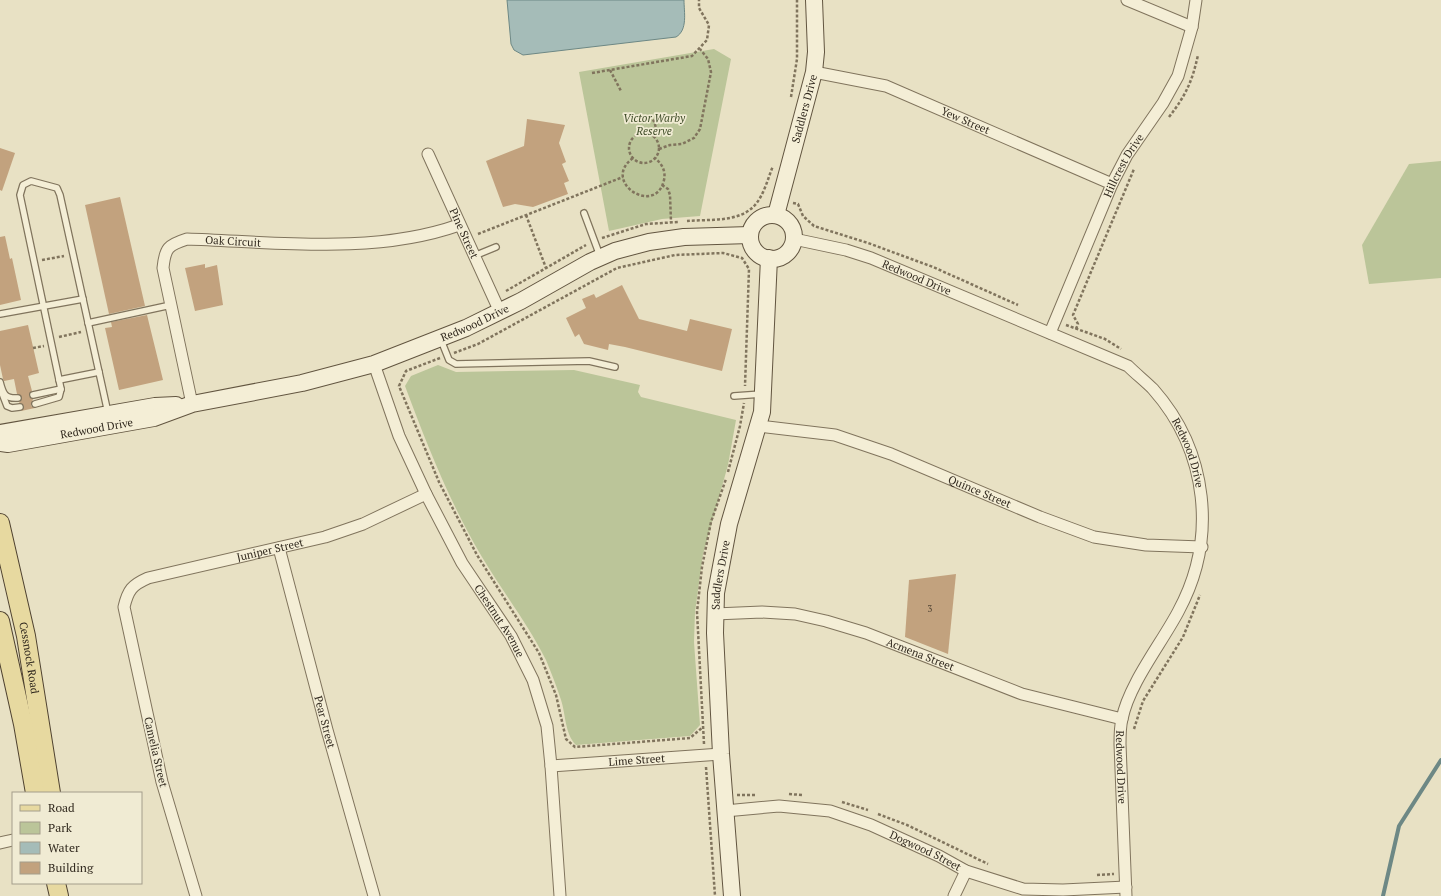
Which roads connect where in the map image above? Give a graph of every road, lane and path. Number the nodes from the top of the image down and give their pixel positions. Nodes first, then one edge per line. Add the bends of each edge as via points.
1 (699, 0) edge
2 (797, 0) edge
3 (814, 0) edge
4 (1127, 0) edge
5 (1196, 0) edge
6 (1192, 27) junction
7 (700, 49) junction
8 (1199, 49) dead end
9 (610, 70) junction
10 (814, 72) junction
11 (592, 73) dead end
12 (621, 91) dead end
13 (790, 103) dead end
14 (639, 118) dead end
15 (1165, 123) dead end
16 (653, 136) junction
17 (659, 149) junction
18 (428, 154) dead end
19 (633, 158) junction
20 (655, 158) junction
21 (774, 162) dead end
22 (1136, 167) dead end
23 (623, 177) junction
24 (1112, 184) junction
25 (662, 186) junction
26 (584, 213) dead end
27 (526, 215) junction
28 (776, 215) junction
29 (735, 217) dead end
30 (671, 222) dead end
31 (459, 225) junction
32 (478, 234) dead end
33 (750, 235) junction
34 (794, 240) junction
35 (496, 247) dead end
36 (474, 256) junction
37 (56, 257) dead end
38 (736, 257) dead end
39 (51, 258) dead end
40 (601, 258) junction
41 (769, 258) junction
42 (546, 268) dead end
43 (83, 299) junction
44 (43, 305) junction
45 (171, 305) junction
46 (500, 312) junction
47 (0, 314) edge
48 (88, 323) junction
49 (1068, 325) dead end
50 (1076, 329) junction
51 (1050, 333) junction
52 (72, 334) dead end
53 (56, 338) dead end
54 (440, 339) junction
55 (44, 346) dead end
56 (33, 348) dead end
57 (1127, 353) dead end
58 (447, 355) junction
59 (374, 364) junction
60 (615, 367) dead end
61 (99, 372) junction
62 (59, 380) junction
63 (0, 382) edge
64 (60, 389) junction
65 (2, 392) junction
66 (762, 394) junction
67 (33, 395) dead end
68 (734, 396) dead end
69 (18, 398) dead end
70 (34, 404) dead end
71 (192, 404) junction
72 (20, 407) dead end
73 (108, 413) junction
74 (759, 426) junction
75 (0, 433) edge
76 (0, 443) edge
77 (426, 494) junction
78 (0, 523) edge
79 (1202, 547) junction
80 (279, 548) junction
81 (1202, 590) dead end
82 (124, 607) joint
83 (715, 614) junction
84 (0, 621) edge
85 (2, 642) edge
86 (1122, 719) junction
87 (703, 727) dead end
88 (1133, 731) dead end
89 (721, 754) junction
90 (551, 766) junction
91 (706, 771) dead end
92 (35, 792) edge
93 (51, 792) edge
94 (725, 810) junction
95 (12, 840) edge
96 (0, 843) edge
97 (966, 871) junction
98 (56, 884) edge
99 (60, 884) edge
100 (1126, 892) edge
101 (60, 896) edge
102 (196, 896) edge
103 (374, 896) edge
104 (560, 896) edge
105 (715, 896) edge
106 (732, 896) edge
107 (954, 896) edge

1 - 7 path via 699,8 709,25 707,40
2 - 13 path via 797,59
3 - 10 street, Saddlers Drive
4 - 6 street
5 - 6 street, Hillcrest Drive
6 - 24 street, Hillcrest Drive via 1178,76 1163,103 1127,155
7 - 9 path via 692,56
7 - 17 path via 708,59 712,72 700,129 694,138 682,144
8 - 15 path via 1193,78 1182,101
9 - 11 path
9 - 12 path
10 - 24 street, Yew Street via 886,86
10 - 28 street, Saddlers Drive
14 - 16 path via 647,116 654,121 656,128
16 - 17 path via 659,144
16 - 19 path via 644,133 632,140 629,150
17 - 20 path
18 - 31 street, Pine Street
19 - 20 path via 642,163
19 - 23 path via 625,167
20 - 25 path via 665,175
21 - 29 path via 756,205
22 - 50 path via 1073,315 1078,324
23 - 25 path via 626,187 637,195 650,196
23 - 27 path
24 - 51 street, Hillcrest Drive
25 - 30 path via 668,189 670,195
26 - 40 lane
27 - 32 path
27 - 42 path
28 - 33 street via 760,218 753,225
28 - 34 street via 790,223
31 - 36 street, Pine Street
31 - 45 street, Oak Circuit via 418,237 371,243 187,239 172,243 165,254 164,268
33 - 40 street, Redwood Drive via 684,237 649,242 615,251
33 - 41 street via 755,250
34 - 41 street via 790,250 785,254
34 - 51 street, Redwood Drive via 871,258
35 - 36 lane
36 - 46 street, Pine Street
37 - 39 path
38 - 58 path via 723,253 675,255 617,268 478,344
40 - 46 street, Redwood Drive
41 - 66 street, Saddlers Drive
43 - 44 lane
43 - 44 lane via 57,188 31,181 23,185 20,195
43 - 48 lane
44 - 47 lane
44 - 62 lane
45 - 48 lane
45 - 71 street, Oak Circuit
46 - 54 street, Redwood Drive
48 - 61 lane
49 - 50 path
50 - 57 path via 1105,339
51 - 79 street, Redwood Drive via 1128,366 1152,389 1176,420 1191,455 1200,486
52 - 53 path
54 - 58 lane
54 - 59 street, Redwood Drive
55 - 56 path
58 - 60 lane via 450,361 456,364 589,361
58 - 87 path via 406,371 399,386 442,489 477,555 539,653 556,695 566,739 575,747 690,738
59 - 71 street, Redwood Drive via 302,383
59 - 77 street, Chestnut Avenue via 399,436
61 - 62 lane
61 - 73 lane
62 - 64 lane
63 - 65 lane
64 - 67 lane
64 - 70 lane via 59,398
65 - 69 lane via 8,398
65 - 72 lane via 7,406
66 - 68 lane
66 - 74 street, Saddlers Drive
71 - 73 street, Redwood Drive
71 - 76 street, Redwood Drive via 154,418 8,444
73 - 75 street, Redwood Drive
74 - 79 street, Quince Street via 842,437 891,454 1094,537 1146,545
74 - 83 street, Saddlers Drive via 729,524 716,593
77 - 80 street, Juniper Street via 363,524 325,537
77 - 90 street, Chestnut Avenue via 462,563 511,636 533,680 546,726
78 - 93 main road, Cessnock Road via 26,636
79 - 86 street, Redwood Drive via 1193,584 1132,691
80 - 82 street, Juniper Street via 136,583 127,593
80 - 103 street, Pear Street via 328,737
81 - 88 path via 1183,637 1143,702
82 - 102 street, Camelia Street via 162,782
83 - 86 street, Acmena Street via 795,614 826,621 866,633 1022,694
83 - 89 street, Saddlers Drive
84 - 85 main road, Cessnock Road
85 - 92 main road, Cessnock Road via 23,724
86 - 100 street, Redwood Drive via 1120,744
89 - 90 street, Lime Street
89 - 94 street, Saddlers Drive
90 - 104 street, Chestnut Avenue
91 - 105 path
94 - 97 street, Dogwood Street via 779,806 830,811 871,825
94 - 106 street, Saddlers Drive
95 - 96 street
97 - 100 street, Dogwood Street via 1023,889
97 - 107 street
98 - 101 main road
99 - 101 main road

